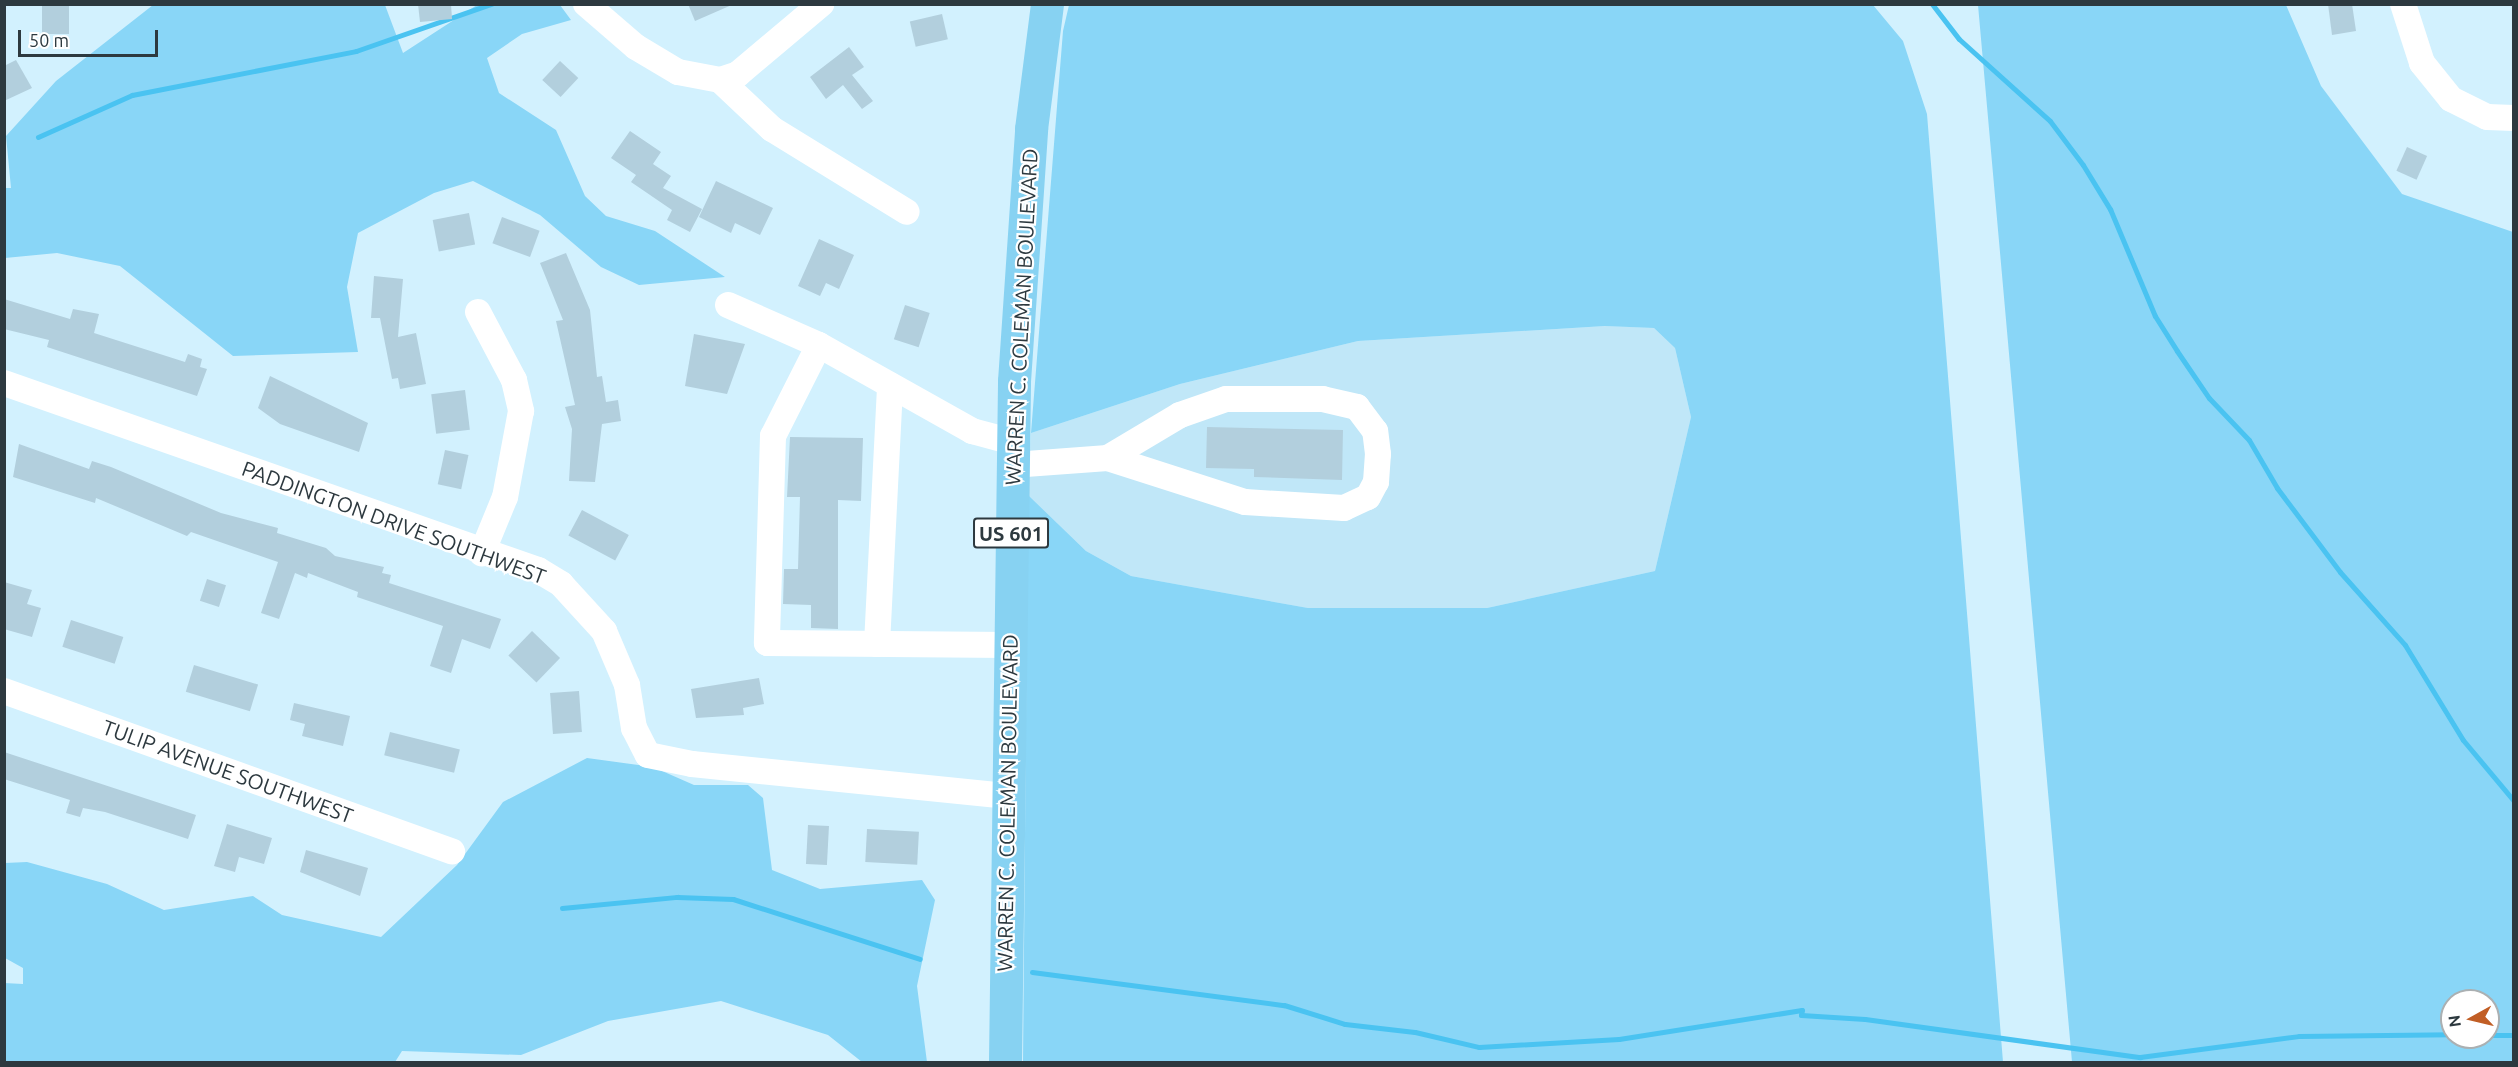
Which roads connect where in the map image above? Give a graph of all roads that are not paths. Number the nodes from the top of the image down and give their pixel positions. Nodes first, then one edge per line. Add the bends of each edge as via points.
1 (586, 4) edge
2 (821, 4) edge
3 (1047, 4) edge
4 (2403, 4) edge
5 (720, 80) junction
6 (2514, 118) edge
7 (907, 212) dead end
8 (728, 305) dead end
9 (478, 312) dead end
10 (819, 345) junction
11 (4, 383) edge
12 (890, 385) junction
13 (1013, 454) junction
14 (1108, 458) junction
15 (482, 552) junction
16 (877, 645) junction
17 (1009, 645) junction
18 (4, 691) edge
19 (1008, 796) junction
20 (452, 851) dead end
21 (1005, 1062) edge

1 - 5 street via 636,47 678,72
2 - 5 street via 744,69
3 - 13 highway, WARREN C. COLEMAN BOULEVARD / US 601 via 1024,210
4 - 6 street via 2422,63 2451,99 2487,117
5 - 7 street via 772,129
8 - 10 street
9 - 15 street via 514,380 521,411 505,497
10 - 12 street
10 - 16 street via 773,436 766,641
11 - 15 street, PADDINGTON DRIVE SOUTHWEST
12 - 13 street
12 - 16 street
13 - 14 street
13 - 17 highway, WARREN C. COLEMAN BOULEVARD / US 601
14 - 14 street via 1234,499 1301,509 1344,508 1368,497 1376,482 1378,454 1375,430 1357,407 1323,399 1226,399 1180,415
15 - 19 street, PADDINGTON DRIVE SOUTHWEST via 538,570 561,584 604,631 627,685 634,728 648,755 704,765
16 - 17 street
17 - 19 highway, WARREN C. COLEMAN BOULEVARD / US 601
18 - 20 street, TULIP AVENUE SOUTHWEST
19 - 21 highway, WARREN C. COLEMAN BOULEVARD / US 601

